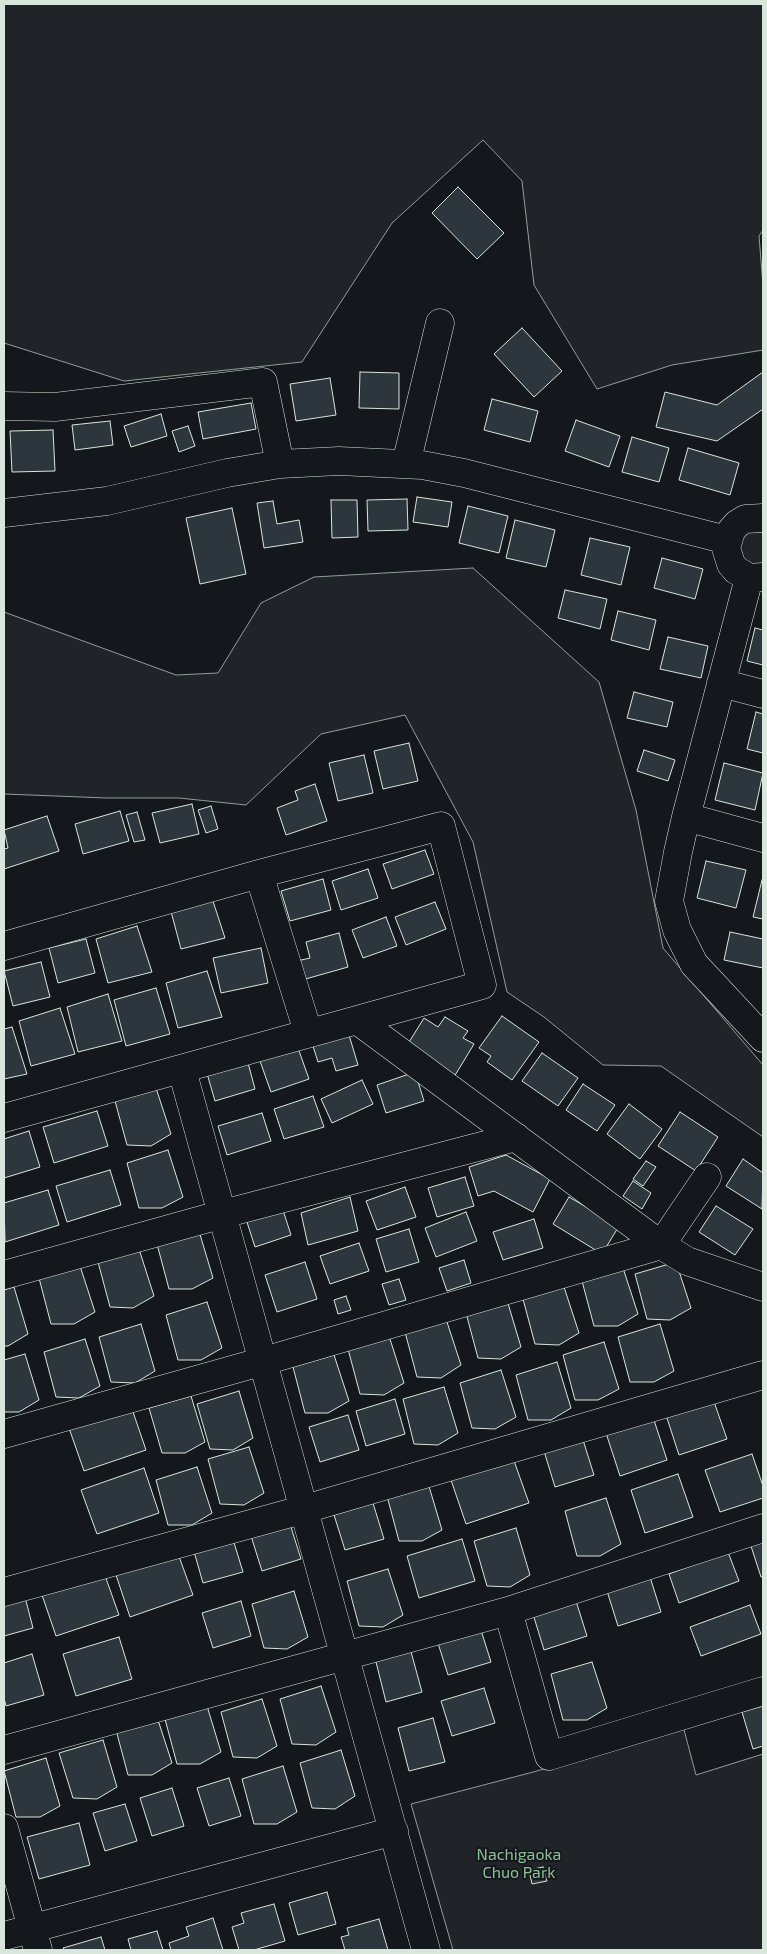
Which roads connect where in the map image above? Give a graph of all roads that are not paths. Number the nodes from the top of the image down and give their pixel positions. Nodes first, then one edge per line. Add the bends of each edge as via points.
1 (440, 323) dead end
2 (4, 406) edge
3 (280, 464) junction
4 (406, 464) junction
5 (4, 513) edge
6 (763, 518) edge
7 (727, 540) junction
8 (756, 577) edge
9 (721, 683) junction
10 (763, 694) edge
11 (686, 817) junction
12 (763, 838) edge
13 (259, 874) junction
14 (4, 946) edge
15 (357, 1020) junction
16 (308, 1032) junction
17 (763, 1038) edge
18 (182, 1070) junction
19 (4, 1118) edge
20 (516, 1137) junction
21 (707, 1176) dead end
22 (223, 1214) junction
23 (660, 1245) junction
24 (4, 1275) edge
25 (763, 1287) edge
26 (264, 1362) junction
27 (763, 1375) edge
28 (4, 1434) edge
29 (305, 1510) junction
30 (763, 1528) edge
31 (4, 1592) edge
32 (508, 1611) junction
33 (343, 1656) junction
34 (763, 1691) edge
35 (4, 1750) edge
36 (4, 1828) edge
37 (394, 1831) junction
38 (4, 1936) edge
39 (35, 1940) edge
40 (426, 1950) edge

1 - 4 street
2 - 3 street via 55,407 263,382
3 - 4 street via 339,461
3 - 5 street via 107,501
4 - 7 street via 464,473
6 - 7 street via 745,519 731,531
7 - 8 street via 727,556 731,564 736,570
8 - 9 street
9 - 10 street
9 - 11 street
11 - 12 street
11 - 17 street via 669,901 677,930 694,964
13 - 14 street
13 - 15 street via 441,826 482,985
13 - 16 street
15 - 16 street
15 - 20 street
16 - 18 street
18 - 19 street
18 - 22 street
20 - 22 street
20 - 23 street
21 - 23 street
22 - 24 street
22 - 26 street
23 - 25 street via 687,1262
23 - 26 street
26 - 28 street
26 - 29 street
27 - 29 street
29 - 31 street
29 - 33 street
30 - 32 street
32 - 33 street
32 - 34 street via 549,1756
33 - 35 street
33 - 37 street
36 - 39 street
37 - 39 street
37 - 40 street
38 - 39 street

